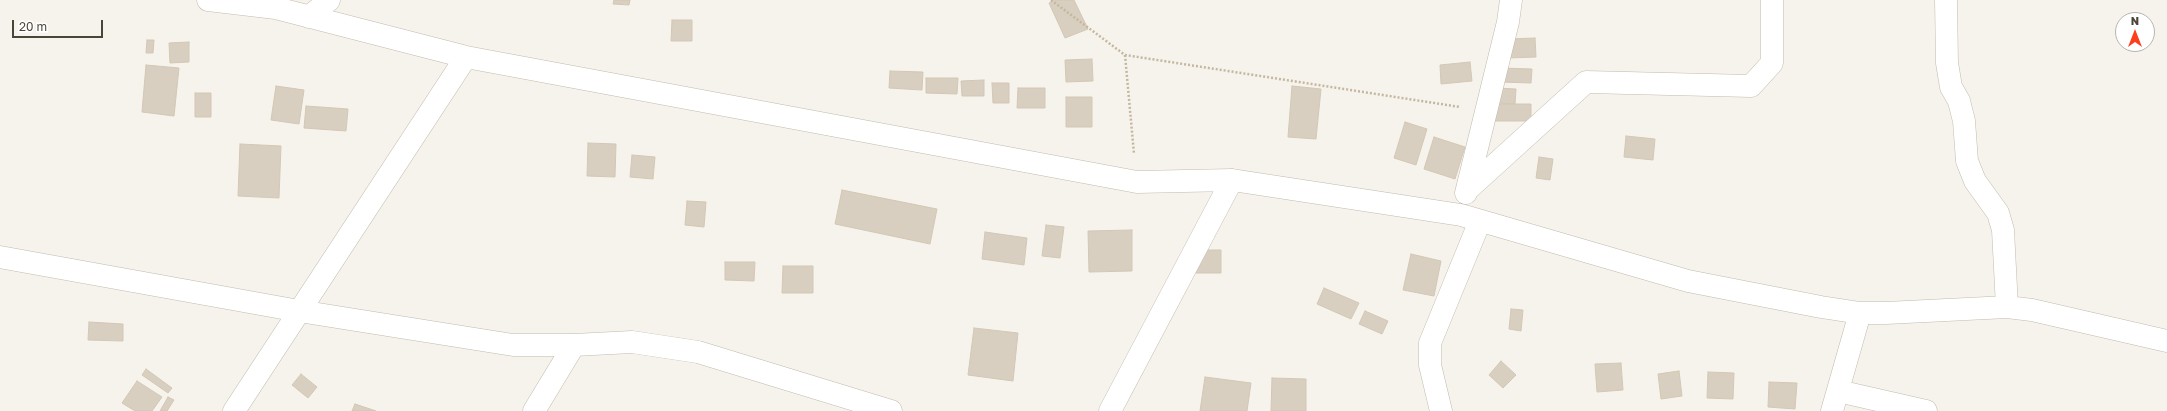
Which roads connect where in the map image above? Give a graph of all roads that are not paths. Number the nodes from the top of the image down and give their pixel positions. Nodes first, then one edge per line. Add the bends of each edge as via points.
1 (208, 0) edge
2 (329, 0) edge
3 (1511, 0) edge
4 (1772, 0) edge
5 (1946, 0) edge
6 (274, 4) edge
7 (309, 17) junction
8 (466, 57) junction
9 (1232, 180) junction
10 (1467, 190) junction
11 (1471, 218) junction
12 (0, 257) edge
13 (2007, 307) junction
14 (300, 311) junction
15 (1860, 313) junction
16 (2167, 341) edge
17 (574, 345) junction
18 (1835, 401) edge
19 (234, 411) edge
20 (534, 411) edge
21 (891, 411) edge
22 (1110, 411) edge
23 (1441, 411) edge
24 (1926, 411) edge

1 - 6 street
2 - 7 street
3 - 10 street via 1508,22
4 - 10 street via 1772,63 1751,86 1586,82
5 - 13 street via 1947,63 1951,87 1959,101 1968,161 1975,181 2000,219
6 - 7 street
7 - 8 street
8 - 9 street via 1137,182
8 - 14 street
9 - 11 street
9 - 22 street
10 - 11 street
11 - 15 street via 1688,281
11 - 23 street via 1430,343 1430,365
12 - 14 street
13 - 15 street
13 - 16 street via 2032,310
14 - 17 street via 513,345
14 - 19 street
15 - 18 street
17 - 20 street
17 - 21 street via 632,342 698,352
18 - 24 street

